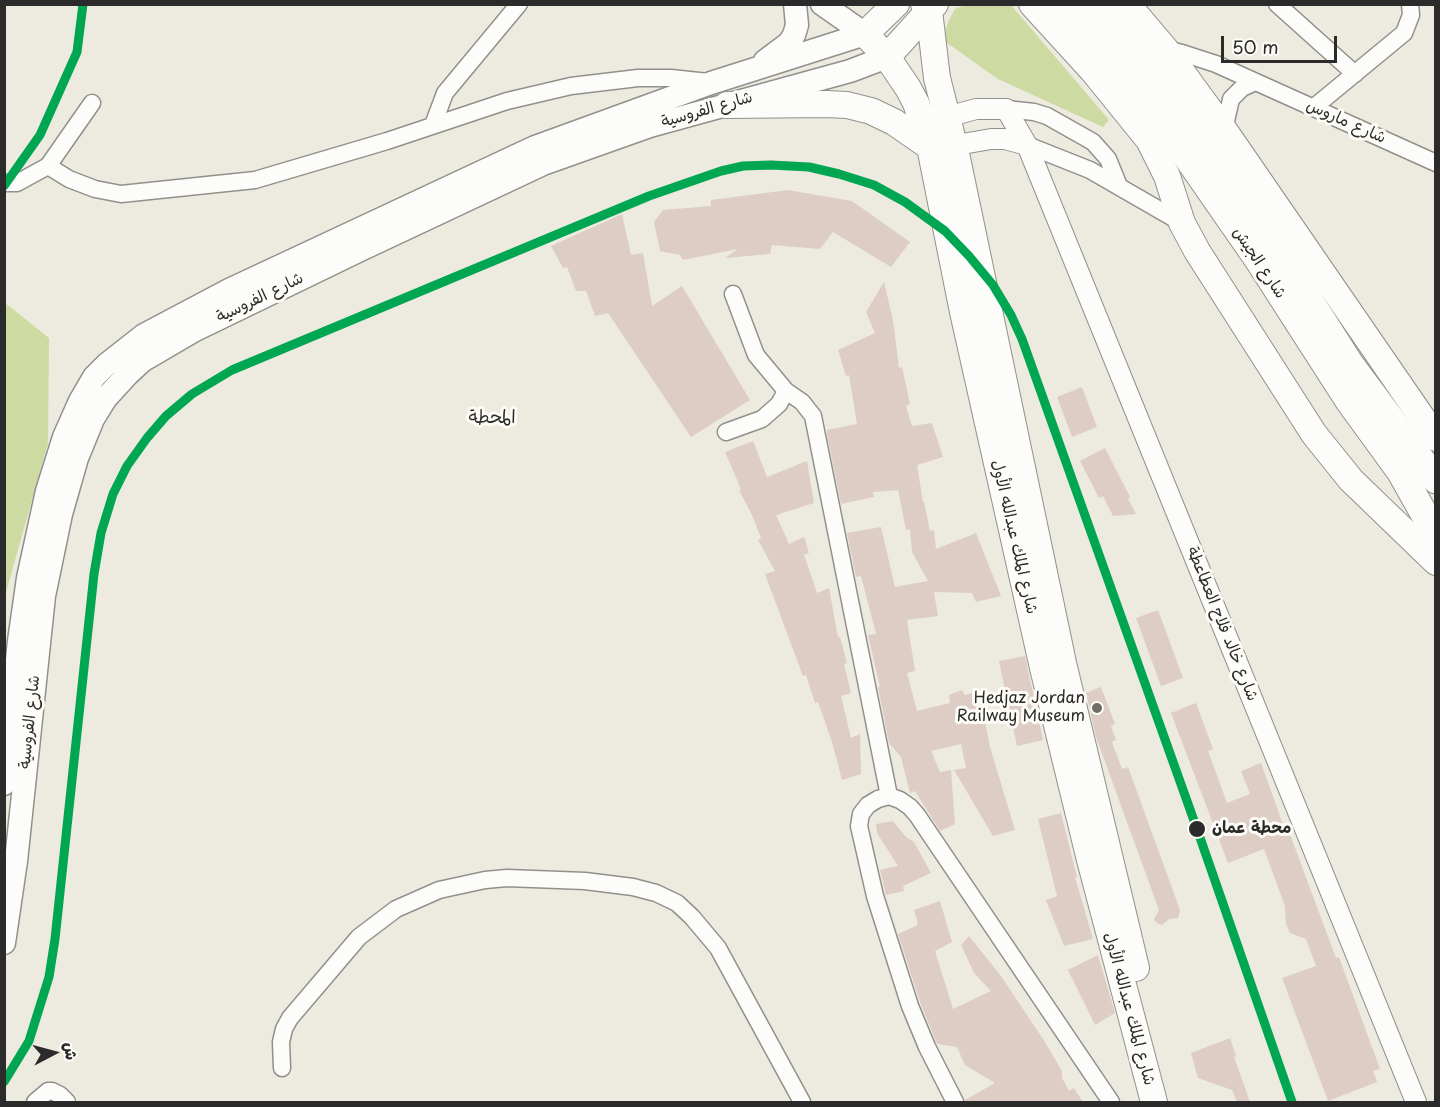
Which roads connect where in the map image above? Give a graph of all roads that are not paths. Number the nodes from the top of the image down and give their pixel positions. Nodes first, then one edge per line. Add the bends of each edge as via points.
1 (519, 4) edge
2 (795, 4) edge
3 (822, 4) edge
4 (897, 4) edge
5 (1032, 4) edge
6 (1064, 4) edge
7 (1096, 4) edge
8 (1276, 4) edge
9 (1410, 4) edge
10 (929, 7) edge
11 (1134, 7) edge
12 (866, 34) junction
13 (1164, 49) junction
14 (887, 57) junction
15 (740, 74) junction
16 (1355, 74) junction
17 (1255, 82) junction
18 (711, 83) junction
19 (92, 103) dead end
20 (727, 105) junction
21 (1313, 108) junction
22 (1006, 109) junction
23 (947, 117) junction
24 (433, 125) junction
25 (1224, 129) junction
26 (1028, 145) junction
27 (930, 147) junction
28 (956, 149) junction
29 (1436, 163) edge
30 (48, 166) junction
31 (4, 183) edge
32 (1119, 186) junction
33 (1182, 223) junction
34 (733, 294) dead end
35 (786, 391) junction
36 (726, 432) dead end
37 (1436, 438) edge
38 (1436, 480) edge
39 (1436, 535) edge
40 (1436, 561) edge
41 (4, 784) edge
42 (889, 796) junction
43 (10, 860) edge
44 (4, 943) edge
45 (282, 1068) dead end
46 (35, 1102) edge
47 (67, 1102) edge
48 (802, 1102) edge
49 (955, 1102) edge
50 (1111, 1102) edge
51 (1154, 1102) edge
52 (1170, 1102) edge
53 (1416, 1102) edge

1 - 24 street via 446,93
2 - 15 main road via 797,25 789,43
3 - 12 main road, شارع الملك عبدالله الأول
4 - 12 main road, شارع الفروسية
5 - 33 main road via 1149,140 1163,167
6 - 39 highway, شارع الجيش via 1180,147 1400,471
7 - 38 highway, شارع الجيش via 1189,122 1350,364
8 - 16 street
9 - 16 street via 1411,15 1404,33
10 - 14 main road, شارع الفروسية
10 - 23 main road, شارع الملك عبدالله الأول via 937,78
11 - 13 main road
12 - 14 main road, شارع الملك عبدالله الأول
12 - 15 main road, شارع الفروسية
13 - 17 street, شارع ماروس via 1200,58
13 - 25 main road
14 - 20 main road, شارع الفروسية
14 - 27 main road, شارع الملك عبدالله الأول via 916,103
15 - 18 main road, شارع الفروسية
16 - 21 street
17 - 21 street, شارع ماروس
17 - 25 street via 1232,99
18 - 24 street via 638,78 571,86
18 - 41 main road, شارع الفروسية via 535,147 229,290 144,335 107,364 80,401 47,491 18,641
19 - 30 street
20 - 27 main road via 847,105 894,122
20 - 43 main road, شارع الفروسية via 650,126 543,164 195,330 126,375 93,419 61,514 43,608
21 - 29 street, شارع ماروس
22 - 23 street via 976,109
22 - 26 street, شارع خالد فلاح العطاعطة
22 - 32 street via 1047,116 1093,142 1108,159
23 - 28 main road, شارع الملك عبدالله الأول
24 - 30 street via 255,180 130,194 95,189
25 - 37 main road
26 - 28 street via 992,139
26 - 32 street via 1075,162
26 - 53 street, شارع خالد فلاح العطاعطة via 1045,218
27 - 51 main road, شارع الملك عبدالله الأول via 1043,668
28 - 52 main road, شارع الملك عبدالله الأول via 1063,663
30 - 31 street via 17,183
32 - 33 street
33 - 40 main road via 1314,434 1351,480
34 - 35 street via 756,355
35 - 36 street via 779,404 762,419
35 - 42 street via 813,416
42 - 49 street via 868,805 861,814 861,837 910,1006
42 - 50 street via 917,815
43 - 44 main road, شارع الفروسية
45 - 48 street via 281,1042 294,1013 359,937 396,909 439,890 485,880 585,881 633,886 656,893 677,903 692,917 718,948
46 - 47 street via 48,1091

